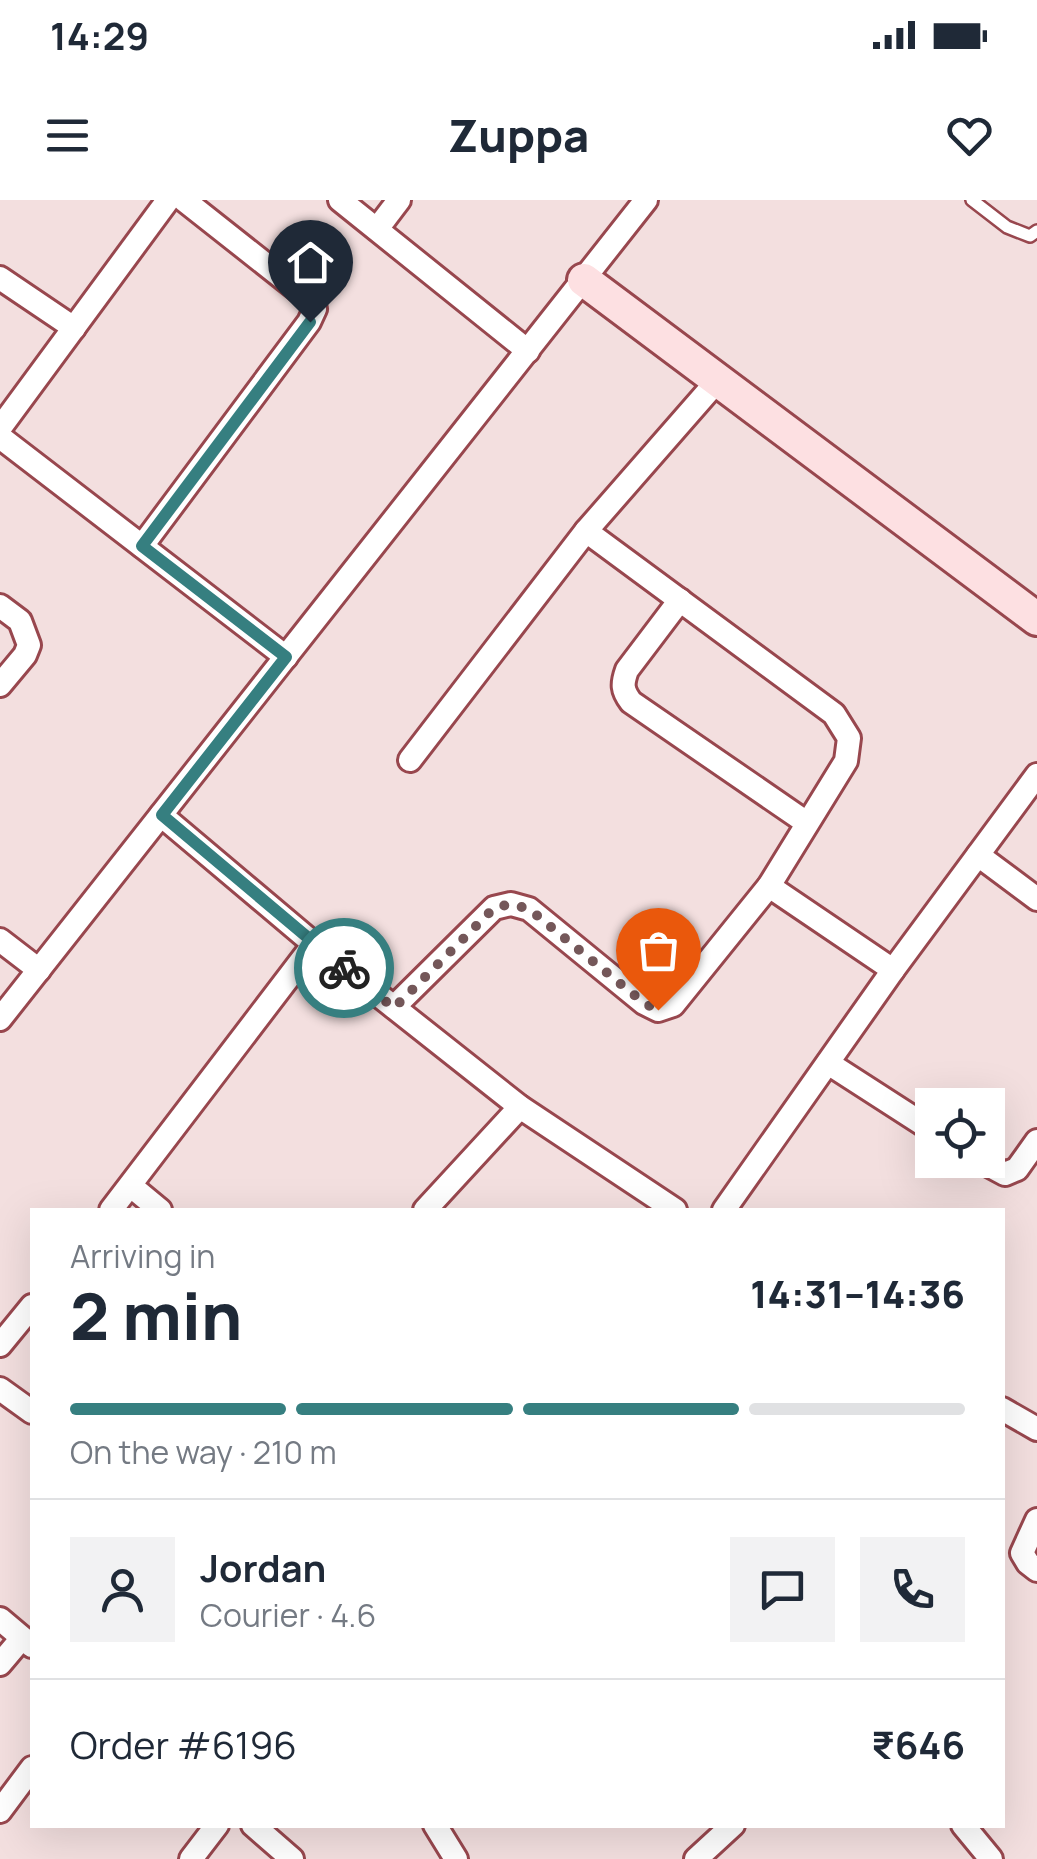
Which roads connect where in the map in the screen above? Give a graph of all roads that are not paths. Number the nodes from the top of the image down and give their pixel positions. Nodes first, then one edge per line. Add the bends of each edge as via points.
1 (168, 200) edge
2 (184, 200) edge
3 (340, 200) edge
4 (399, 200) edge
5 (646, 200) edge
6 (972, 200) edge
7 (376, 229) junction
8 (1037, 231) edge
9 (0, 278) edge
10 (584, 280) junction
11 (74, 328) junction
12 (528, 351) junction
13 (718, 380) junction
14 (0, 428) edge
15 (0, 437) edge
16 (586, 531) junction
17 (142, 546) junction
18 (680, 600) junction
19 (0, 606) edge
20 (1037, 619) edge
21 (286, 657) junction
22 (0, 685) edge
23 (410, 760) dead end
24 (1037, 775) edge
25 (162, 815) junction
26 (807, 823) junction
27 (978, 855) junction
28 (769, 886) junction
29 (1037, 899) edge
30 (0, 940) edge
31 (314, 944) junction
32 (39, 970) junction
33 (893, 970) junction
34 (394, 1008) junction
35 (0, 1019) edge
36 (828, 1063) junction
37 (520, 1107) junction
38 (915, 1119) edge
39 (1037, 1141) edge
40 (1005, 1174) edge
41 (131, 1186) junction
42 (113, 1208) edge
43 (158, 1208) edge
44 (427, 1208) edge
45 (672, 1208) edge
46 (725, 1208) edge
47 (30, 1308) edge
48 (0, 1345) edge
49 (0, 1389) edge
50 (30, 1411) edge
51 (1005, 1411) edge
52 (1037, 1429) edge
53 (1037, 1520) edge
54 (1037, 1570) edge
55 (0, 1619) edge
56 (27, 1642) edge
57 (0, 1664) edge
58 (30, 1771) edge
59 (0, 1811) edge
60 (215, 1828) edge
61 (256, 1828) edge
62 (436, 1828) edge
63 (730, 1828) edge
64 (966, 1828) edge
65 (190, 1859) edge
66 (292, 1859) edge
67 (456, 1859) edge
68 (696, 1859) edge
69 (991, 1859) edge

1 - 11 street
2 - 17 street via 314,309
3 - 7 street
4 - 7 street
5 - 10 street
6 - 8 lane via 1006,227 1030,236
7 - 12 street
9 - 11 street
10 - 12 street
10 - 13 street
11 - 14 street
12 - 21 street
13 - 16 street
13 - 20 street
15 - 17 street
16 - 18 street
16 - 23 street
17 - 21 street
18 - 26 street via 834,714 850,738 846,762
18 - 26 street via 627,670 623,692
19 - 22 street via 20,622 28,645
21 - 25 street
24 - 27 street
25 - 31 street
25 - 32 street
26 - 28 street
27 - 29 street
27 - 33 street
28 - 33 street
28 - 34 street via 673,1005 658,1010 529,909 511,904 494,908
30 - 32 street
31 - 34 street
31 - 41 street
32 - 35 street
33 - 36 street
34 - 37 street
36 - 38 street
36 - 46 street
37 - 44 street
37 - 45 street
39 - 40 street via 1018,1169
41 - 42 street
41 - 43 street
47 - 48 street
49 - 50 street
51 - 52 street
53 - 54 street via 1022,1553
55 - 56 street
56 - 57 street
58 - 59 street
60 - 65 street
61 - 66 street
62 - 67 street
63 - 68 street
64 - 69 street

